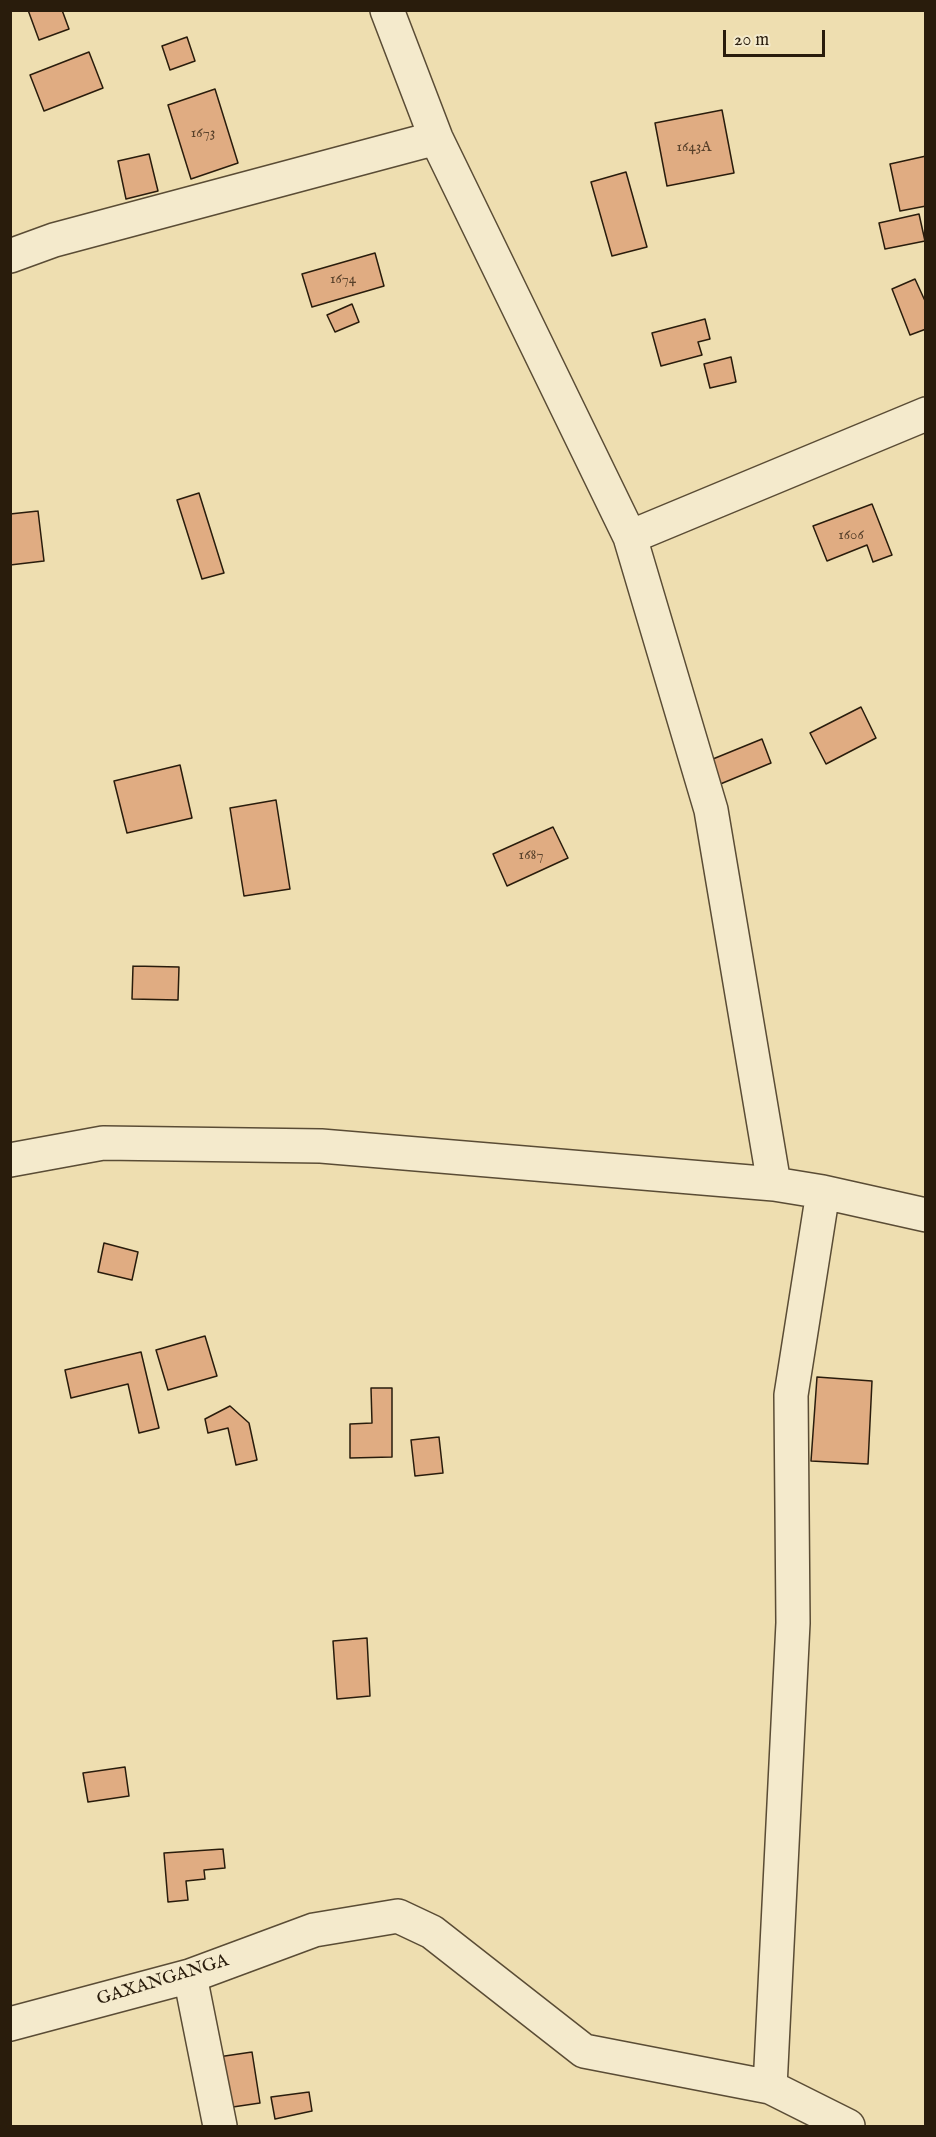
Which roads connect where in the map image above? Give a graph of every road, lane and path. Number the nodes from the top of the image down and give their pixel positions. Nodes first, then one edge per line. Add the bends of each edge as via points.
1 (387, 10) edge
2 (436, 138) junction
3 (10, 256) edge
4 (926, 414) edge
5 (630, 537) junction
6 (10, 1161) edge
7 (774, 1184) junction
8 (823, 1192) junction
9 (926, 1215) edge
10 (190, 1976) junction
11 (10, 2024) edge
12 (770, 2087) junction
13 (220, 2127) edge
14 (848, 2127) edge

1 - 2 street
2 - 3 street via 54,240
2 - 5 street
4 - 5 street
5 - 7 street via 711,810
6 - 7 street via 103,1143 321,1146
7 - 8 street
8 - 9 street
8 - 12 street via 791,1395 793,1623
10 - 11 street, GAXANGANGA
10 - 12 street, GAXANGANGA via 314,1930 398,1916 432,1932 584,2051
10 - 13 street
12 - 14 street, GAXANGANGA

